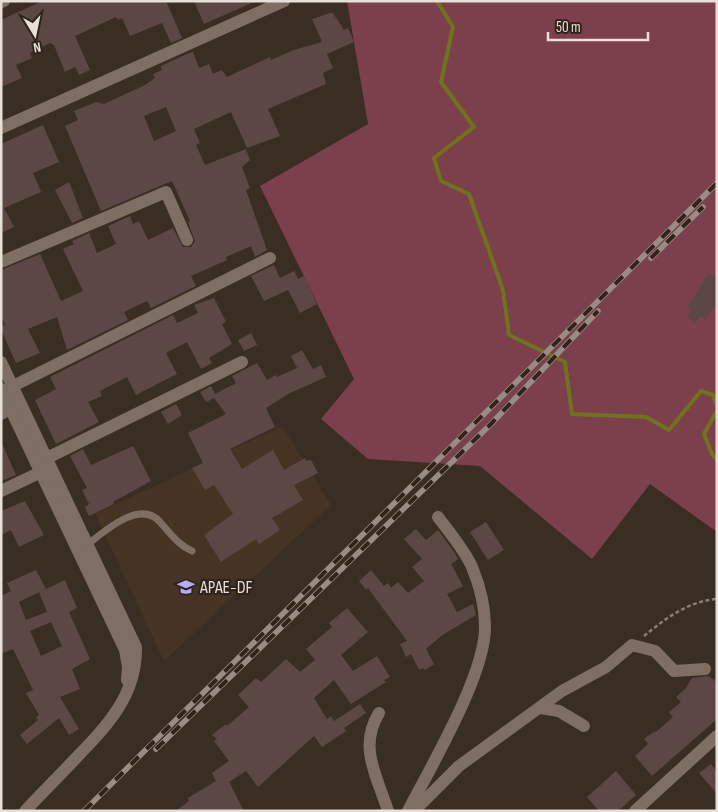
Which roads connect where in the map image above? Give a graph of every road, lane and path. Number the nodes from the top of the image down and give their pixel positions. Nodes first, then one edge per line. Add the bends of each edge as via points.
1 (284, 1) edge
2 (1, 128) edge
3 (187, 240) dead end
4 (270, 258) dead end
5 (1, 262) edge
6 (1, 362) edge
7 (242, 362) dead end
8 (7, 387) edge
9 (6, 411) edge
10 (47, 458) junction
11 (41, 472) junction
12 (1, 491) edge
13 (438, 517) dead end
14 (88, 544) junction
15 (192, 551) dead end
16 (717, 599) edge
17 (632, 645) junction
18 (705, 669) dead end
19 (128, 687) junction
20 (540, 708) junction
21 (379, 713) dead end
22 (584, 726) dead end
23 (717, 736) edge
24 (25, 811) edge
25 (388, 811) edge
26 (408, 811) edge
27 (414, 811) edge
28 (635, 811) edge

1 - 2 street
3 - 5 street via 166,192
4 - 8 street
6 - 8 street
7 - 10 street
8 - 9 street
8 - 10 street
9 - 11 street
10 - 14 street
11 - 12 street
11 - 19 street via 125,650
13 - 26 street via 457,542 476,578 484,617 484,641 466,695
14 - 15 lane via 128,518 145,514 158,520 175,540
14 - 19 street via 136,647 137,664
16 - 17 path via 708,599 677,611
17 - 18 street via 655,651 674,671
17 - 20 street via 606,667 562,691
19 - 24 street via 123,703 108,725
20 - 22 street via 559,711
20 - 27 street via 460,766
21 - 25 street via 371,726 369,752
23 - 28 street

